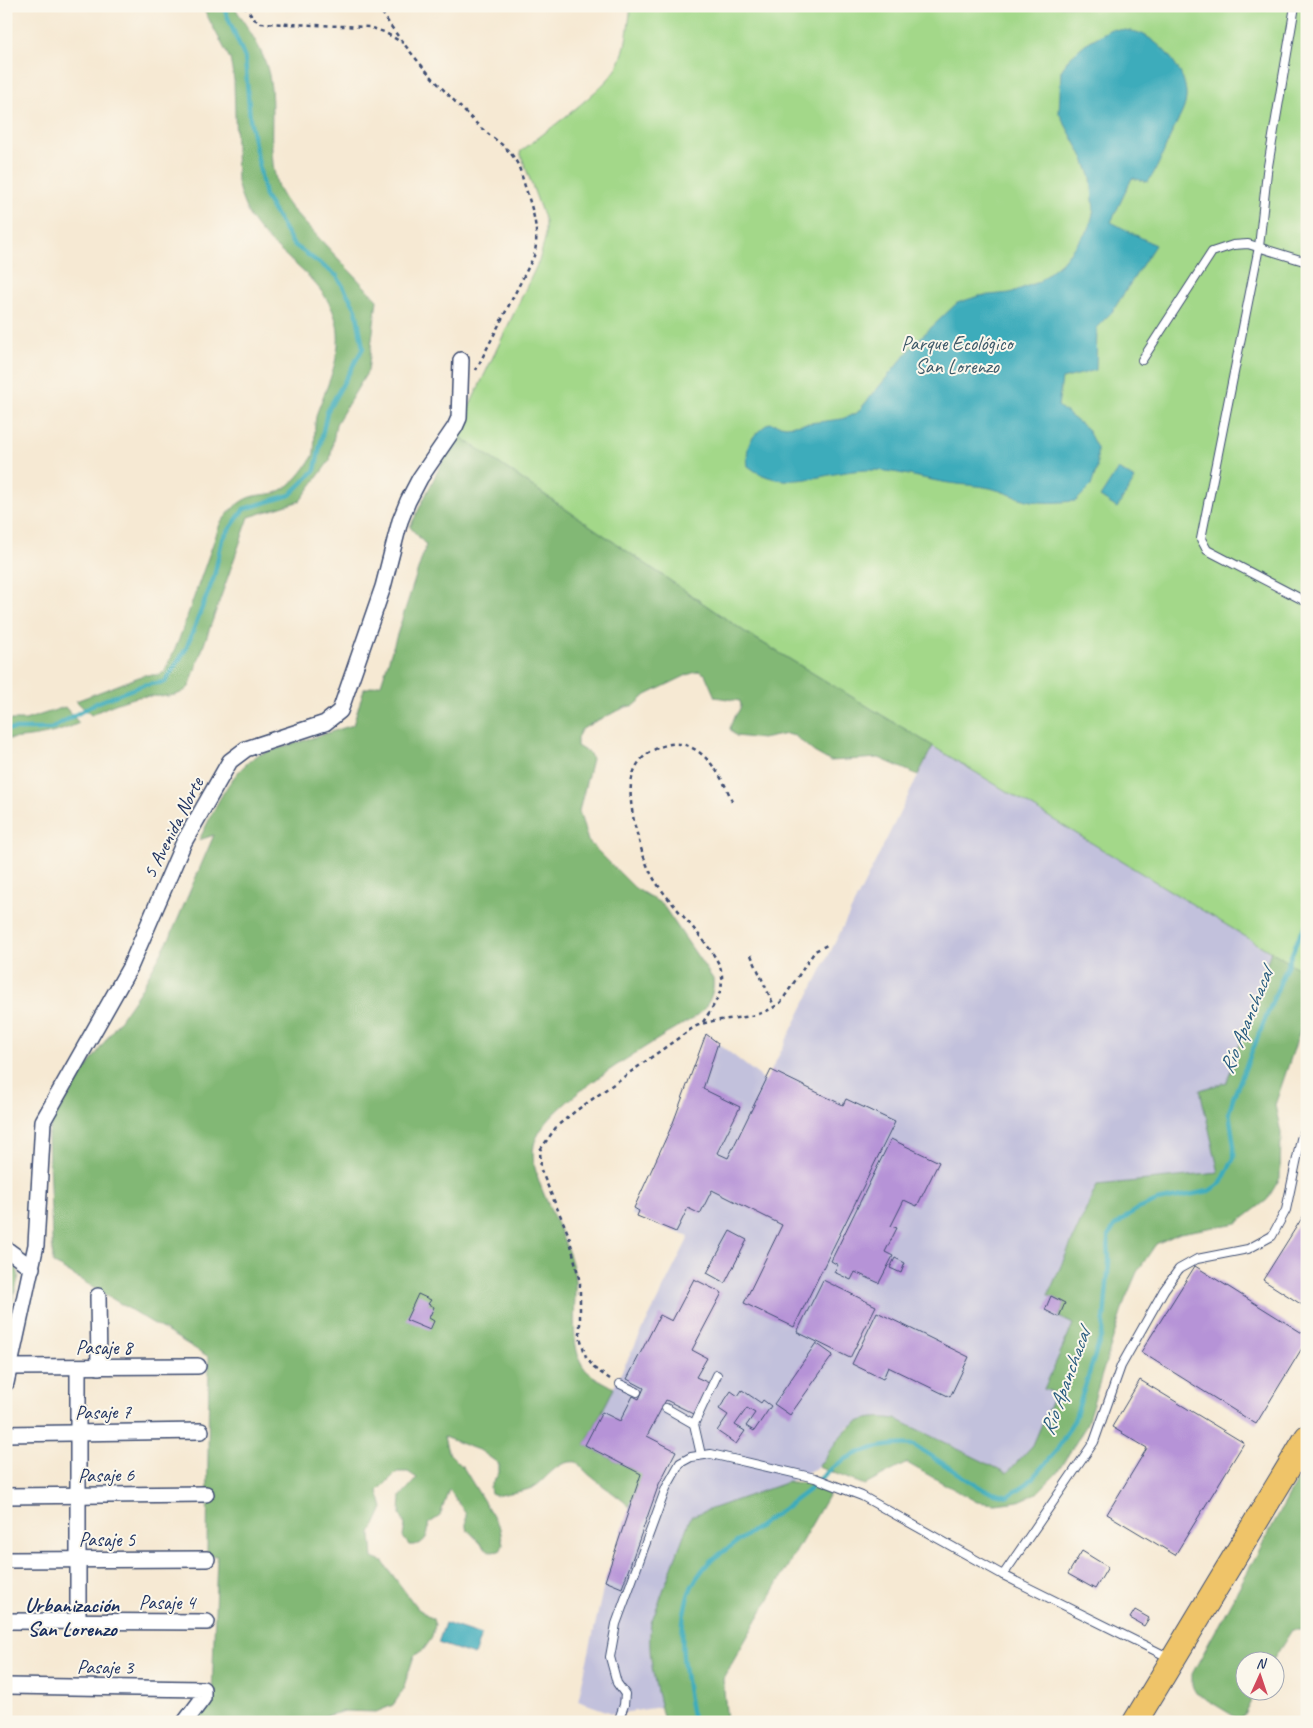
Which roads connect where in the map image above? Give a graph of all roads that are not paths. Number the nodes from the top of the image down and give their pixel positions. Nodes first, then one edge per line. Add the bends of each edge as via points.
1 (1295, 6) edge
2 (1259, 247) junction
3 (1307, 262) edge
4 (461, 360) dead end
5 (1142, 360) dead end
6 (1307, 602) edge
7 (1307, 1127) edge
8 (6, 1250) edge
9 (32, 1268) junction
10 (98, 1296) dead end
11 (198, 1366) dead end
12 (10, 1367) junction
13 (78, 1367) junction
14 (99, 1367) junction
15 (717, 1375) dead end
16 (6, 1383) edge
17 (620, 1384) road end
18 (638, 1392) dead end
19 (666, 1408) dead end
20 (694, 1424) junction
21 (201, 1431) dead end
22 (78, 1433) junction
23 (6, 1434) edge
24 (1307, 1437) edge
25 (701, 1455) junction
26 (206, 1494) dead end
27 (78, 1495) junction
28 (6, 1496) edge
29 (78, 1559) junction
30 (207, 1559) dead end
31 (6, 1560) edge
32 (1003, 1575) junction
33 (6, 1621) edge
34 (78, 1622) junction
35 (207, 1622) dead end
36 (1174, 1660) junction
37 (6, 1686) edge
38 (185, 1722) edge
39 (618, 1722) edge
40 (1135, 1722) edge

1 - 2 lane via 1269,163
2 - 3 lane
2 - 5 lane via 1232,245 1212,252
2 - 6 lane via 1201,539 1207,550
4 - 9 street, 5 Avenida Norte via 455,427 408,501 383,587 340,711 325,723 246,749 230,761 184,842 126,975 43,1121 39,1222
7 - 32 lane via 1301,1139 1286,1210 1272,1236 1248,1250 1197,1259 1179,1269 1121,1366 1094,1442
8 - 9 street
9 - 12 street, 5 Avenida Norte
10 - 14 street
11 - 14 street, Pasaje 8
12 - 13 street, Pasaje 8
12 - 16 street, 5 Avenida Norte
13 - 14 street, Pasaje 8
13 - 22 street
15 - 20 lane
17 - 18 lane
19 - 20 lane
20 - 25 lane
21 - 22 street, Pasaje 7
22 - 23 street, Pasaje 7
22 - 27 street
24 - 36 main road
25 - 32 lane via 718,1454 815,1478 853,1492
25 - 39 lane via 684,1459 666,1488 616,1624 610,1657 617,1682 625,1694
26 - 27 street, Pasaje 6
27 - 28 street, Pasaje 6
27 - 29 street
29 - 30 street, Pasaje 5
29 - 31 street, Pasaje 5
29 - 34 street
32 - 36 lane
33 - 34 street, Pasaje 4
34 - 35 street, Pasaje 4
36 - 40 main road
37 - 38 street, Pasaje 3 via 203,1689 203,1698

